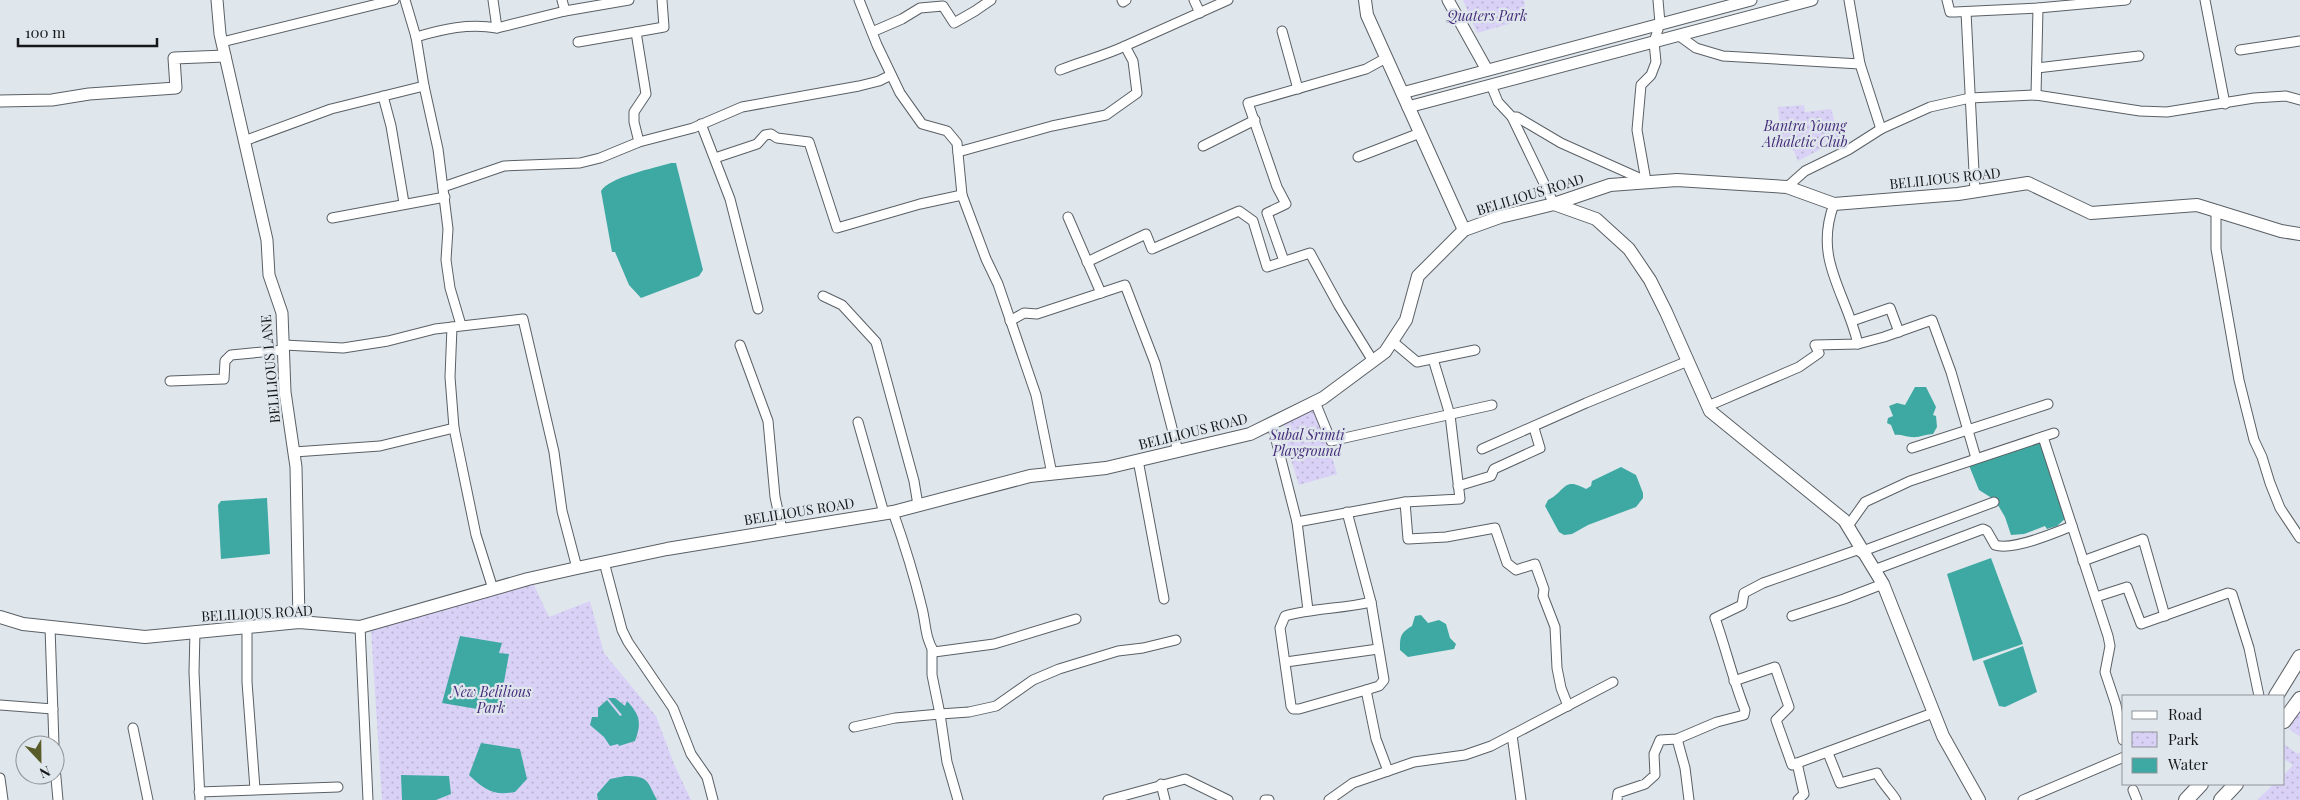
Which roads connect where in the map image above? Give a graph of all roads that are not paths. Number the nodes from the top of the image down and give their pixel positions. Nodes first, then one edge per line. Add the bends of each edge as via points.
1 (217, 0) edge
2 (394, 0) edge
3 (405, 0) edge
4 (493, 0) edge
5 (562, 0) edge
6 (629, 0) edge
7 (662, 0) edge
8 (859, 0) edge
9 (991, 0) edge
10 (1122, 0) edge
11 (1126, 0) edge
12 (1194, 0) edge
13 (1228, 0) edge
14 (1365, 0) edge
15 (1448, 0) edge
16 (1658, 0) edge
17 (1751, 0) edge
18 (1812, 0) edge
19 (1848, 0) edge
20 (1947, 0) edge
21 (2126, 0) edge
22 (2204, 0) edge
23 (2038, 8) junction
24 (564, 11) junction
25 (1966, 12) junction
26 (1200, 13) junction
27 (1660, 23) junction
28 (497, 28) junction
29 (1282, 31) dead end
30 (636, 32) junction
31 (872, 32) junction
32 (1678, 35) junction
33 (416, 37) junction
34 (2300, 41) edge
35 (222, 42) junction
36 (578, 42) dead end
37 (1654, 42) junction
38 (1125, 46) junction
39 (2240, 50) dead end
40 (225, 56) junction
41 (2139, 56) dead end
42 (1386, 58) junction
43 (1860, 64) junction
44 (2037, 68) junction
45 (1060, 70) dead end
46 (1488, 70) junction
47 (891, 75) junction
48 (1492, 85) junction
49 (424, 86) junction
50 (1298, 89) junction
51 (1402, 93) junction
52 (2036, 95) junction
53 (383, 96) junction
54 (1970, 98) junction
55 (2300, 100) edge
56 (0, 101) edge
57 (2225, 104) junction
58 (1408, 106) junction
59 (1512, 117) junction
60 (1255, 120) junction
61 (702, 124) junction
62 (1881, 129) junction
63 (1420, 133) junction
64 (244, 141) junction
65 (639, 142) junction
66 (1203, 146) dead end
67 (958, 152) junction
68 (1358, 157) dead end
69 (715, 158) junction
70 (1646, 182) junction
71 (443, 187) junction
72 (1787, 187) junction
73 (1975, 192) junction
74 (962, 195) junction
75 (445, 197) junction
76 (404, 203) junction
77 (1554, 204) junction
78 (1834, 204) junction
79 (2216, 210) junction
80 (1068, 217) dead end
81 (332, 218) dead end
82 (1464, 230) junction
83 (2300, 234) edge
84 (1284, 261) junction
85 (1087, 262) junction
86 (1101, 293) junction
87 (822, 296) dead end
88 (758, 309) dead end
89 (1010, 321) junction
90 (1852, 321) junction
91 (457, 326) junction
92 (1899, 332) junction
93 (1392, 341) junction
94 (1858, 344) junction
95 (740, 345) dead end
96 (284, 347) junction
97 (1475, 350) dead end
98 (1433, 359) junction
99 (1373, 361) junction
100 (1688, 361) junction
101 (170, 381) dead end
102 (1315, 402) junction
103 (2048, 404) dead end
104 (1492, 405) dead end
105 (1708, 406) junction
106 (1450, 415) junction
107 (858, 422) dead end
108 (1272, 424) junction
109 (454, 428) junction
110 (1534, 428) junction
111 (1968, 430) junction
112 (2054, 433) dead end
113 (2043, 437) junction
114 (1912, 448) dead end
115 (1482, 449) dead end
116 (1178, 451) junction
117 (294, 452) junction
118 (1976, 458) junction
119 (1138, 460) junction
120 (1052, 474) junction
121 (1458, 486) junction
122 (1404, 502) junction
123 (1994, 502) dead end
124 (918, 505) junction
125 (889, 512) junction
126 (1347, 512) junction
127 (1297, 522) junction
128 (1848, 526) junction
129 (2072, 526) junction
130 (782, 529) junction
131 (2300, 538) edge
132 (1864, 553) junction
133 (2083, 561) junction
134 (604, 562) junction
135 (578, 568) junction
136 (1874, 570) junction
137 (1883, 584) junction
138 (493, 589) junction
139 (2096, 597) junction
140 (1164, 599) dead end
141 (1371, 602) junction
142 (1308, 610) junction
143 (1792, 616) dead end
144 (2165, 616) junction
145 (0, 617) edge
146 (1076, 619) dead end
147 (299, 622) junction
148 (247, 626) junction
149 (50, 627) junction
150 (360, 627) junction
151 (195, 631) junction
152 (1176, 640) dead end
153 (932, 649) junction
154 (1378, 649) junction
155 (2300, 657) edge
156 (1286, 662) junction
157 (1734, 681) junction
158 (1613, 682) dead end
159 (1366, 690) junction
160 (2259, 695) edge
161 (2277, 695) edge
162 (2300, 698) edge
163 (0, 705) edge
164 (1568, 706) junction
165 (53, 709) junction
166 (1933, 713) junction
167 (940, 714) junction
168 (2285, 720) edge
169 (854, 727) dead end
170 (133, 728) dead end
171 (54, 735) edge
172 (1512, 735) junction
173 (2122, 736) edge
174 (1677, 739) junction
175 (1828, 753) junction
176 (2122, 758) edge
177 (1797, 764) junction
178 (1388, 771) junction
179 (0, 778) edge
180 (1160, 784) junction
181 (57, 785) edge
182 (2199, 785) edge
183 (2235, 785) edge
184 (338, 787) dead end
185 (255, 789) junction
186 (2133, 790) dead end
187 (200, 796) edge
188 (3, 800) edge
189 (58, 800) edge
190 (148, 800) edge
191 (368, 800) edge
192 (713, 800) edge
193 (958, 800) edge
194 (1108, 800) edge
195 (1165, 800) edge
196 (1228, 800) edge
197 (1265, 800) edge
198 (1269, 800) edge
199 (1329, 800) edge
200 (1521, 800) edge
201 (1617, 800) edge
202 (1689, 800) edge
203 (1798, 800) edge
204 (1896, 800) edge
205 (1978, 800) edge
206 (2024, 800) edge
207 (2137, 800) edge
208 (2186, 800) edge
209 (2221, 800) edge

1 - 35 street, BELILIOUS LANE
2 - 35 street
3 - 33 street
4 - 28 street
5 - 24 street
6 - 24 street
7 - 30 street via 664,27
8 - 31 street
9 - 31 street via 954,22 943,6 920,8
10 - 11 street
12 - 26 street
13 - 26 street
14 - 42 main road via 1367,15
15 - 46 street
16 - 27 street
17 - 27 street
18 - 32 street
19 - 43 street
20 - 25 street via 1950,12
21 - 23 street
22 - 57 street
23 - 25 street
23 - 44 street
24 - 28 street
25 - 54 street
26 - 38 street
27 - 37 street
27 - 46 street
28 - 33 street via 482,25 445,28
29 - 50 street
30 - 36 street
30 - 65 street via 646,94 634,112
31 - 47 street
32 - 37 street
32 - 43 street via 1696,48 1723,56
33 - 49 street
34 - 39 street
35 - 40 street, BELILIOUS LANE
37 - 48 street
37 - 70 street via 1656,62 1651,75 1641,85 1637,130
38 - 45 street
38 - 67 street via 1133,61 1137,93 1106,115
40 - 56 street via 174,58 176,88 52,100
40 - 64 street, BELILIOUS LANE
41 - 44 street
42 - 50 street via 1366,70
42 - 51 main road
43 - 62 street
44 - 52 street
46 - 51 street
47 - 61 street via 858,86 742,106
47 - 67 street via 922,124 947,131 957,143
48 - 58 street
48 - 59 street via 1498,102
49 - 53 street
49 - 71 street
50 - 60 street via 1248,103
51 - 58 main road
52 - 54 street
52 - 57 street via 2140,111 2167,112
53 - 64 street via 331,109
53 - 76 street
54 - 62 street via 1930,107
54 - 73 street
55 - 57 street via 2286,96
58 - 63 main road
59 - 70 street
59 - 77 street
60 - 66 street
60 - 84 street via 1277,187 1286,204 1267,213
61 - 65 street
61 - 69 street
62 - 72 street via 1805,171
63 - 68 street
63 - 82 main road
64 - 96 street, BELILIOUS LANE via 267,240 269,275 282,313
65 - 71 street via 580,163 504,166
67 - 74 street
69 - 74 street via 757,144 765,135 809,142 837,228
69 - 88 street via 737,222
70 - 72 main road, BELILIOUS ROAD via 1677,180
70 - 77 main road, BELILIOUS ROAD via 1610,186
71 - 75 street
72 - 78 main road, BELILIOUS ROAD
73 - 78 main road, BELILIOUS ROAD
73 - 79 main road, BELILIOUS ROAD via 2028,183 2091,213 2197,205
74 - 89 street
75 - 76 street
75 - 91 street via 446,260
76 - 81 street
77 - 82 main road, BELILIOUS ROAD
77 - 100 main road via 1596,219 1629,249 1650,280
78 - 90 street via 1828,220 1826,242 1833,276
79 - 83 main road, BELILIOUS ROAD
79 - 131 street via 2216,249 2239,380 2254,440 2280,508
80 - 85 street
82 - 93 main road, BELILIOUS ROAD via 1418,276 1406,320
84 - 85 street via 1268,267 1253,221 1239,211 1152,249 1146,234
84 - 99 street via 1310,253
85 - 86 street
86 - 89 street via 1037,314 1024,313
86 - 116 street via 1125,285 1155,363
87 - 124 street via 842,305 876,342
89 - 120 street via 1036,395
90 - 92 street via 1890,308
90 - 94 street
91 - 96 street via 343,348
91 - 109 street via 450,377
91 - 135 street via 523,319 554,452 562,511
92 - 94 street
92 - 111 street via 1932,320
93 - 98 street via 1417,362
93 - 99 main road, BELILIOUS ROAD via 1385,352
94 - 105 street via 1815,345 1819,353 1799,367
95 - 130 street via 768,421 775,496
96 - 101 street via 231,355 225,361 224,379
96 - 117 street, BELILIOUS LANE via 285,392
97 - 98 street
98 - 106 street
99 - 102 main road, BELILIOUS ROAD
100 - 105 main road
100 - 110 street
102 - 106 street via 1331,441
102 - 108 main road, BELILIOUS ROAD
103 - 111 street
104 - 106 street
105 - 128 main road
106 - 121 street
107 - 125 street
108 - 116 main road, BELILIOUS ROAD via 1250,434
108 - 127 street
109 - 117 street via 380,446
109 - 138 street via 476,535
110 - 115 street
110 - 121 street via 1540,448 1494,470 1492,476
111 - 114 street
111 - 118 street
112 - 113 street
113 - 118 street
113 - 129 street
116 - 119 main road, BELILIOUS ROAD
117 - 147 street, BELILIOUS LANE
118 - 128 street via 1910,481 1865,502
119 - 120 main road, BELILIOUS ROAD via 1106,468
119 - 140 street
120 - 124 main road, BELILIOUS ROAD via 1030,476
121 - 122 street via 1460,500
122 - 126 street
122 - 164 street via 1408,539 1446,537 1494,528 1507,563 1516,570 1535,564 1555,627 1557,668
123 - 132 street
124 - 125 main road, BELILIOUS ROAD
125 - 130 main road, BELILIOUS ROAD
125 - 153 street via 905,544 923,609 927,641
126 - 127 street
126 - 141 street
127 - 142 street
128 - 132 main road
129 - 133 street
129 - 136 street via 2001,547 1995,545 1983,529
130 - 134 main road, BELILIOUS ROAD
132 - 136 main road
132 - 157 street via 1858,550 1763,583 1744,593 1742,605 1715,618
133 - 139 street
133 - 144 street via 2143,539
134 - 135 main road, BELILIOUS ROAD
134 - 192 street via 622,630 672,708 691,754 707,777
135 - 138 main road, BELILIOUS ROAD
136 - 137 main road
137 - 143 street
137 - 166 main road
138 - 150 main road, BELILIOUS ROAD
139 - 144 street via 2127,587 2141,624
139 - 173 street via 2110,646 2105,672
141 - 142 street via 1342,609
141 - 154 street
142 - 156 street via 1285,616 1280,628
144 - 160 street via 2232,594 2249,648
145 - 149 main road, BELILIOUS ROAD
146 - 153 street via 994,644 934,652
147 - 148 main road, BELILIOUS ROAD
147 - 150 main road, BELILIOUS ROAD
148 - 151 main road, BELILIOUS ROAD
148 - 185 street via 247,682
149 - 151 main road, BELILIOUS ROAD via 145,637
149 - 165 street
150 - 191 street
151 - 187 street
152 - 167 street via 1118,651 1059,670 1032,680 996,706
153 - 167 street via 932,675
154 - 156 street
154 - 159 street via 1384,680 1379,686
155 - 161 main road
156 - 159 street via 1294,709
157 - 174 street via 1744,715 1717,722
157 - 177 street via 1775,667 1789,707 1776,720 1792,765
158 - 164 street
159 - 178 street via 1376,739
162 - 168 main road
163 - 165 street
164 - 172 street
165 - 171 street
166 - 175 street via 1860,738
166 - 205 main road via 1942,736
167 - 169 street via 895,718
167 - 193 street via 947,762
170 - 190 street
172 - 178 street via 1465,755 1414,762
172 - 200 street
174 - 201 street via 1660,740 1654,754 1655,775 1645,784 1618,793
174 - 202 street via 1685,764
175 - 177 street
175 - 204 street via 1840,783 1877,773 1884,788
176 - 206 street
177 - 203 street via 1804,794
178 - 199 street via 1352,784
179 - 188 street
180 - 194 street
180 - 195 street
180 - 196 street via 1185,779
181 - 189 street
182 - 208 main road
183 - 209 main road
184 - 185 street
185 - 187 street
186 - 207 street
197 - 198 street

